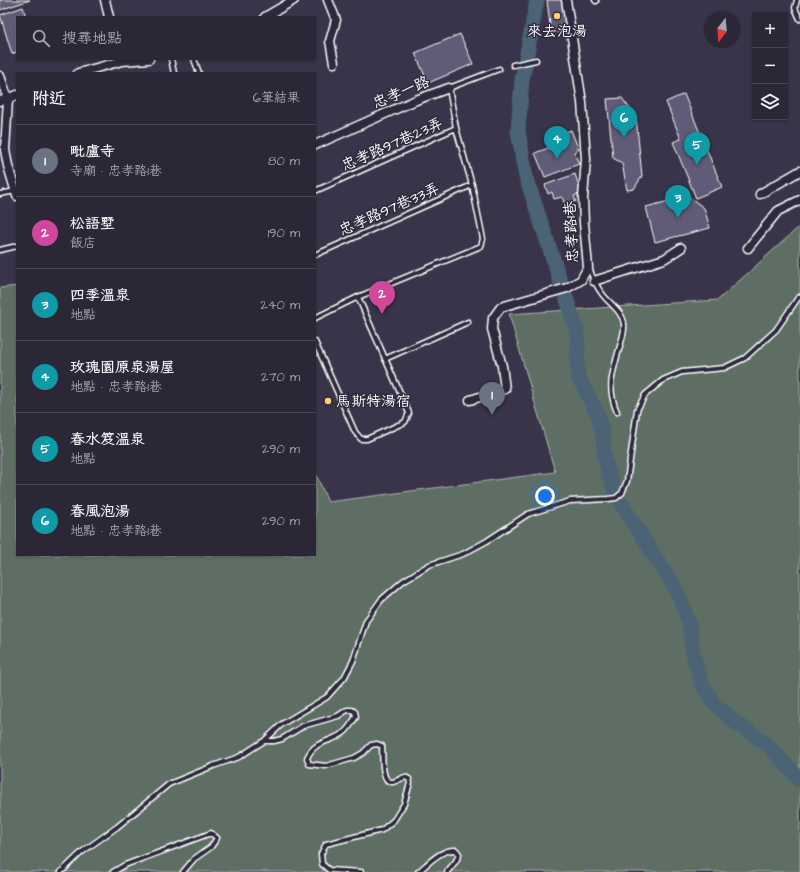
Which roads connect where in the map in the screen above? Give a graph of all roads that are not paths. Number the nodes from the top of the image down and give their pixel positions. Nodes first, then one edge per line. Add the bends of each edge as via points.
1 (105, 0) edge
2 (292, 0) edge
3 (328, 0) edge
4 (566, 0) edge
5 (797, 0) edge
6 (109, 16) edge
7 (267, 16) edge
8 (800, 19) edge
9 (121, 60) edge
10 (171, 60) edge
11 (194, 60) edge
12 (536, 60) dead end
13 (334, 63) dead end
14 (513, 65) dead end
15 (499, 69) dead end
16 (81, 72) edge
17 (174, 72) edge
18 (199, 72) edge
19 (0, 76) edge
20 (449, 88) junction
21 (16, 95) edge
22 (4, 100) edge
23 (456, 128) junction
24 (316, 145) edge
25 (800, 171) edge
26 (472, 185) junction
27 (316, 191) edge
28 (16, 193) edge
29 (0, 194) edge
30 (760, 194) dead end
31 (800, 200) edge
32 (16, 246) edge
33 (681, 248) dead end
34 (748, 248) dead end
35 (0, 250) edge
36 (316, 255) edge
37 (588, 267) junction
38 (594, 281) junction
39 (358, 297) junction
40 (800, 297) edge
41 (316, 318) edge
42 (468, 322) dead end
43 (316, 344) edge
44 (386, 359) junction
45 (470, 400) dead end
46 (617, 412) dead end
47 (264, 741) junction
48 (61, 872) edge
49 (112, 872) edge
50 (183, 872) edge
51 (361, 872) edge
52 (418, 872) edge
53 (447, 872) edge

1 - 6 street
2 - 7 street
3 - 13 street via 336,20 330,41
4 - 37 street, 忠孝路1巷 via 582,102 586,159 583,198
5 - 8 lane via 795,8
9 - 16 street
10 - 17 lane
11 - 18 lane
12 - 14 lane
15 - 20 lane, 忠孝一路
19 - 22 street
20 - 23 lane
20 - 24 street, 忠孝一路
21 - 22 street
22 - 28 street via 5,150
23 - 26 lane
23 - 27 lane, 忠孝路97巷23弄
25 - 30 street
26 - 36 lane, 忠孝路97巷33弄
26 - 39 lane via 484,239 480,246
28 - 29 lane
31 - 34 street via 778,211
32 - 35 lane
33 - 38 street via 664,259
37 - 38 lane
37 - 45 street, 忠孝路1巷 via 581,280 568,288 501,307 493,318 492,329 505,389
38 - 46 lane via 621,315 624,324 610,382 612,400
39 - 41 lane
39 - 44 lane
40 - 47 lane via 776,330 745,358 724,368 682,372 663,380 644,395 637,410 627,481 622,493 616,498 570,501 528,514 488,541 463,554 429,565 403,581 381,600 366,621 353,661 344,678 326,697 282,724
42 - 44 lane
43 - 44 lane via 355,432 361,438 367,439 405,422 409,413
47 - 48 lane via 239,757 169,784 82,852
47 - 51 lane via 282,739 303,726 352,710 356,717 344,734 310,750 308,764 326,766 354,758 371,745 377,744 382,746 383,769 388,781 405,777 409,779 404,804 394,820 382,830 326,844 321,854 322,864 330,870
49 - 50 lane via 211,833 217,838 211,847 194,859
52 - 53 lane via 437,856 449,850 456,850 459,854

